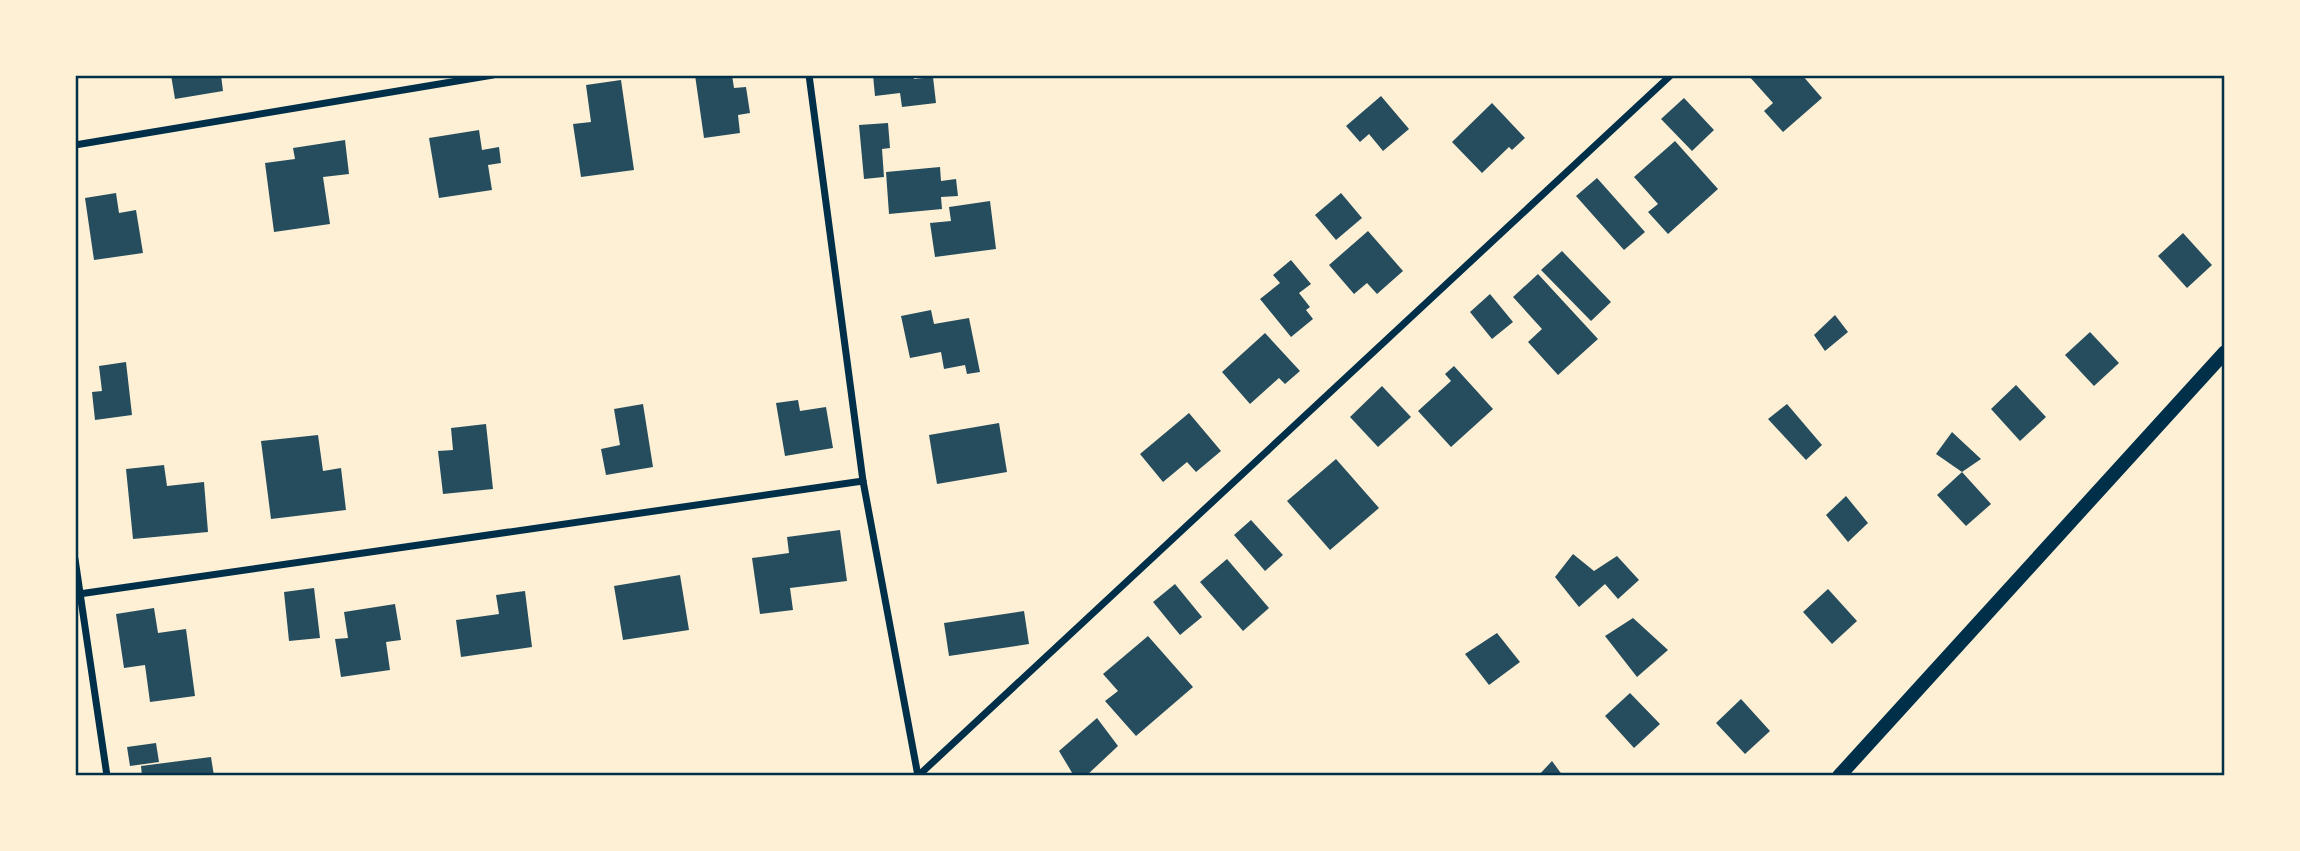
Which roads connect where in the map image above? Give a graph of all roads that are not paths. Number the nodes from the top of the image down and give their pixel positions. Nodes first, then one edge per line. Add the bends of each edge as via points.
1 (493, 75) edge
2 (808, 75) edge
3 (1671, 75) edge
4 (75, 145) edge
5 (2225, 352) edge
6 (863, 481) junction
7 (75, 559) edge
8 (77, 596) edge
9 (107, 776) edge
10 (918, 776) edge
11 (1839, 776) edge

1 - 4 street
2 - 6 street
3 - 10 street
5 - 11 main road
6 - 8 street
6 - 10 street
7 - 8 street
8 - 9 street

